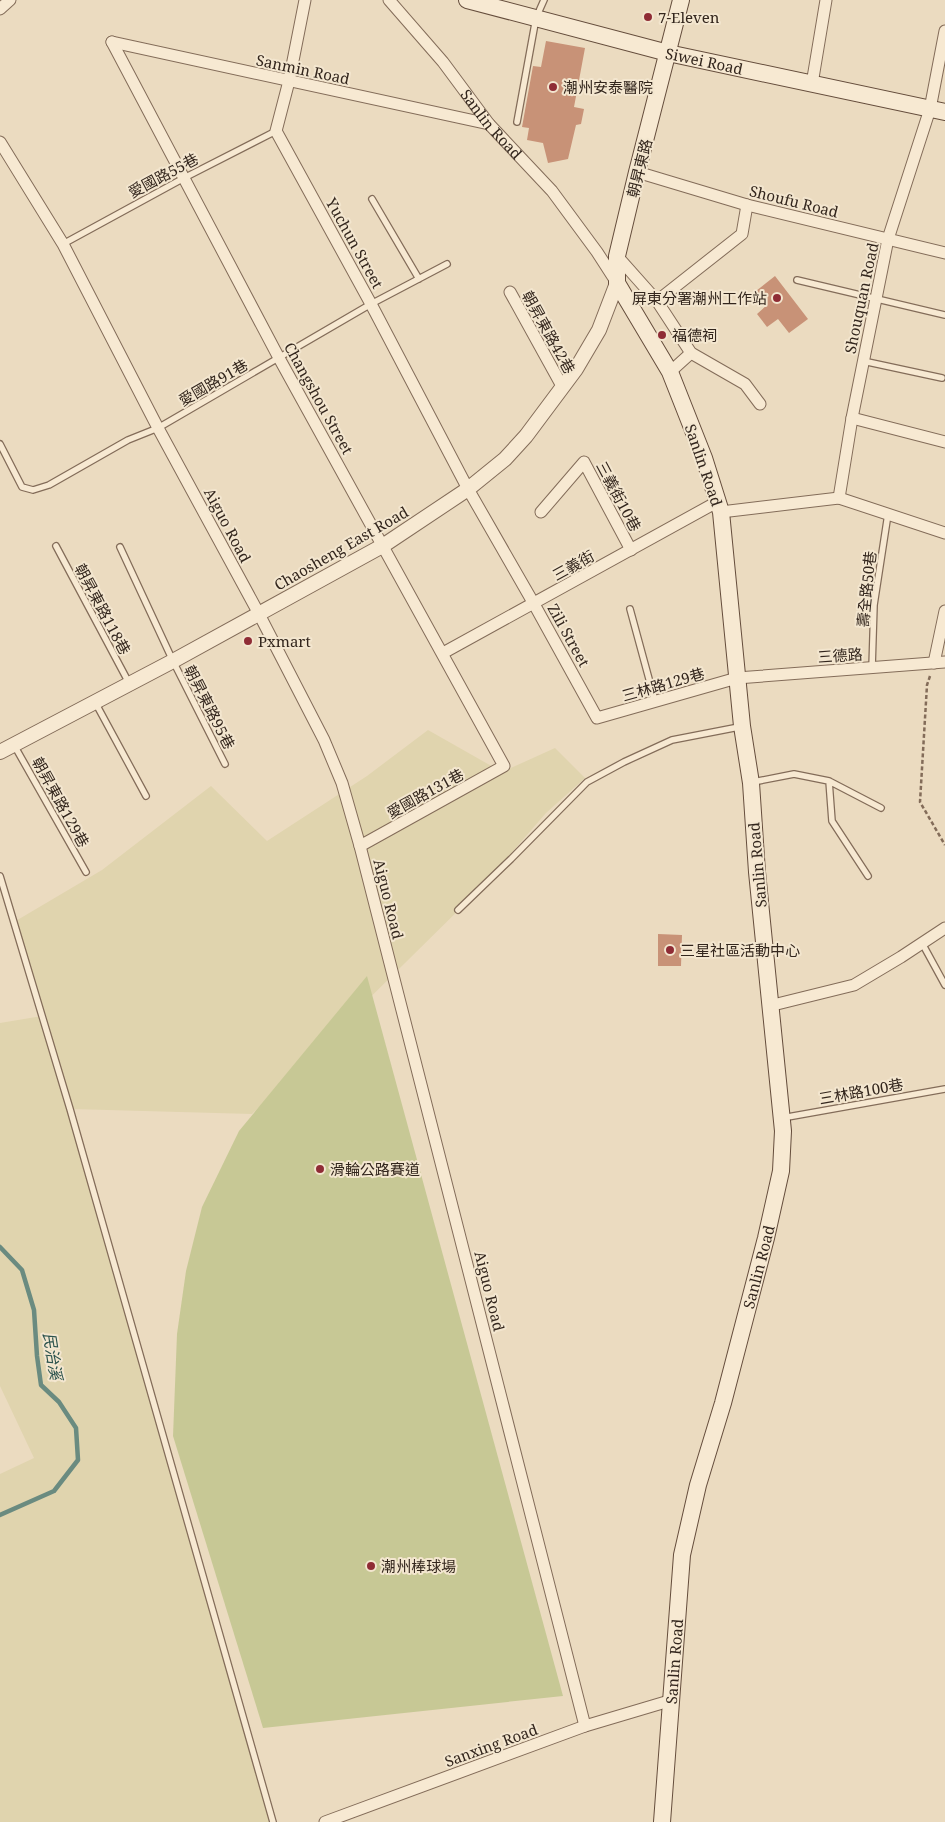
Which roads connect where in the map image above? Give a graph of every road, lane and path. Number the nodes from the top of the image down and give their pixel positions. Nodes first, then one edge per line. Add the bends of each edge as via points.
1 (10, 0) edge
2 (305, 0) edge
3 (389, 0) edge
4 (467, 0) edge
5 (544, 0) edge
6 (681, 0) edge
7 (826, 0) edge
8 (0, 9) edge
9 (536, 18) junction
10 (945, 31) edge
11 (112, 42) joint
12 (668, 53) junction
13 (288, 81) junction
14 (812, 84) junction
15 (938, 110) edge
16 (517, 122) dead end
17 (489, 124) junction
18 (276, 131) junction
19 (0, 142) edge
20 (637, 172) junction
21 (184, 178) junction
22 (372, 199) dead end
23 (747, 205) junction
24 (888, 239) junction
25 (63, 244) junction
26 (945, 253) edge
27 (617, 256) junction
28 (447, 264) dead end
29 (419, 279) junction
30 (797, 280) dead end
31 (617, 283) junction
32 (510, 292) dead end
33 (876, 299) junction
34 (657, 301) junction
35 (371, 304) junction
36 (945, 315) edge
37 (691, 353) junction
38 (279, 358) junction
39 (864, 361) junction
40 (670, 372) junction
41 (942, 378) dead end
42 (562, 386) junction
43 (760, 404) dead end
44 (852, 418) junction
45 (158, 428) junction
46 (945, 442) edge
47 (0, 444) edge
48 (468, 489) junction
49 (839, 498) junction
50 (719, 507) junction
51 (541, 512) dead end
52 (888, 514) junction
53 (945, 533) edge
54 (384, 545) junction
55 (56, 546) dead end
56 (120, 548) dead end
57 (631, 550) junction
58 (534, 604) junction
59 (630, 609) dead end
60 (945, 611) edge
61 (259, 614) junction
62 (443, 653) junction
63 (173, 661) junction
64 (939, 663) edge
65 (872, 668) junction
66 (737, 678) junction
67 (129, 684) junction
68 (95, 702) junction
69 (655, 702) junction
70 (597, 718) joint
71 (742, 726) junction
72 (14, 745) junction
73 (0, 752) edge
74 (226, 764) dead end
75 (504, 766) joint
76 (830, 781) junction
77 (750, 783) junction
78 (146, 796) dead end
79 (881, 808) dead end
80 (945, 845) edge
81 (360, 846) junction
82 (86, 872) dead end
83 (0, 876) edge
84 (868, 876) dead end
85 (458, 910) dead end
86 (945, 928) edge
87 (922, 943) junction
88 (945, 985) edge
89 (769, 1006) junction
90 (945, 1089) edge
91 (782, 1118) junction
92 (670, 1700) junction
93 (585, 1726) junction
94 (274, 1822) edge
95 (325, 1822) edge
96 (662, 1822) edge

1 - 8 street
2 - 13 street
3 - 17 street, Sanlin Road via 443,62
4 - 9 main road, Siwei Road
5 - 9 lane
6 - 12 main road, 朝昇東路
7 - 14 street
9 - 12 main road, Siwei Road
9 - 16 lane
10 - 15 street, Shouquan Road
11 - 13 street, Sanmin Road
11 - 21 street, Changshou Street
12 - 14 main road, Siwei Road
12 - 20 main road, 朝昇東路
13 - 17 street, Sanmin Road
13 - 18 street
14 - 15 main road, Siwei Road
15 - 24 street, Shouquan Road
17 - 31 street, Sanlin Road via 552,191
18 - 21 lane, 愛國路55巷
18 - 35 street, Yuchun Street
19 - 25 street, Aiguo Road
20 - 23 street, Shoufu Road
20 - 27 main road, 朝昇東路
21 - 25 lane, 愛國路55巷
21 - 38 street, Changshou Street
22 - 29 lane
23 - 24 street, Shoufu Road
23 - 34 street via 742,234
24 - 26 street, Shoufu Road
24 - 33 street, Shouquan Road
25 - 45 street, Aiguo Road
27 - 31 main road, 朝昇東路
27 - 34 street
28 - 29 lane, 愛國路91巷
29 - 35 lane, 愛國路91巷
30 - 33 lane
31 - 40 main road, Sanlin Road
31 - 42 street, Chaosheng East Road via 599,330
32 - 42 street, 朝昇東路42巷
33 - 36 lane
33 - 39 street, Shouquan Road
34 - 37 street
35 - 38 lane, 愛國路91巷
35 - 48 street, Yuchun Street
37 - 40 street
37 - 43 street via 745,384
38 - 45 lane, 愛國路91巷
38 - 54 street, Changshou Street
39 - 41 lane
39 - 44 street, Shouquan Road
40 - 50 main road, Sanlin Road via 704,458
42 - 48 street, Chaosheng East Road via 521,442
44 - 46 street
44 - 49 street, Shouquan Road
45 - 47 lane, 愛國路91巷 via 128,440 49,485 33,490 22,487
45 - 61 street, Aiguo Road
48 - 54 street, Chaosheng East Road
48 - 58 street, Zili Street
49 - 50 street
49 - 52 street
50 - 57 street, 三義街
50 - 66 main road, Sanlin Road
51 - 57 street, 三義街10巷 via 584,462
52 - 53 street
52 - 65 lane, 壽全路50巷 via 874,605
54 - 61 street, Chaosheng East Road
54 - 62 street, Changshou Street
55 - 67 lane, 朝昇東路118巷
56 - 63 lane, 朝昇東路95巷
57 - 58 street, 三義街
58 - 62 street, 三義街
58 - 70 street, Zili Street
59 - 69 lane
60 - 64 street
61 - 63 street, Chaosheng East Road
61 - 81 street, Aiguo Road via 324,740 342,783
62 - 75 street, Changshou Street
63 - 67 street, Chaosheng East Road
63 - 74 lane, 朝昇東路95巷
64 - 65 street, 三德路
64 - 80 path via 928,685 920,802
65 - 66 street, 三德路
66 - 69 street, 三林路129巷
66 - 71 main road, Sanlin Road
67 - 68 street, Chaosheng East Road
68 - 72 street, Chaosheng East Road
68 - 78 lane
69 - 70 street, 三林路129巷
71 - 77 main road, Sanlin Road
71 - 85 lane via 672,740 587,782
72 - 73 street, Chaosheng East Road
72 - 82 lane, 朝昇東路129巷
75 - 81 street, 愛國路131巷
76 - 77 lane via 794,774
76 - 79 lane
76 - 84 lane via 832,821
77 - 89 main road, Sanlin Road
81 - 93 street, Aiguo Road
83 - 94 lane via 76,1128
86 - 87 street
87 - 88 lane
87 - 89 street via 854,985
89 - 91 main road, Sanlin Road
90 - 91 lane, 三林路100巷
91 - 92 main road, Sanlin Road via 782,1171 682,1555
92 - 93 street, Sanxing Road
92 - 96 main road, Sanlin Road
93 - 95 street, Sanxing Road

